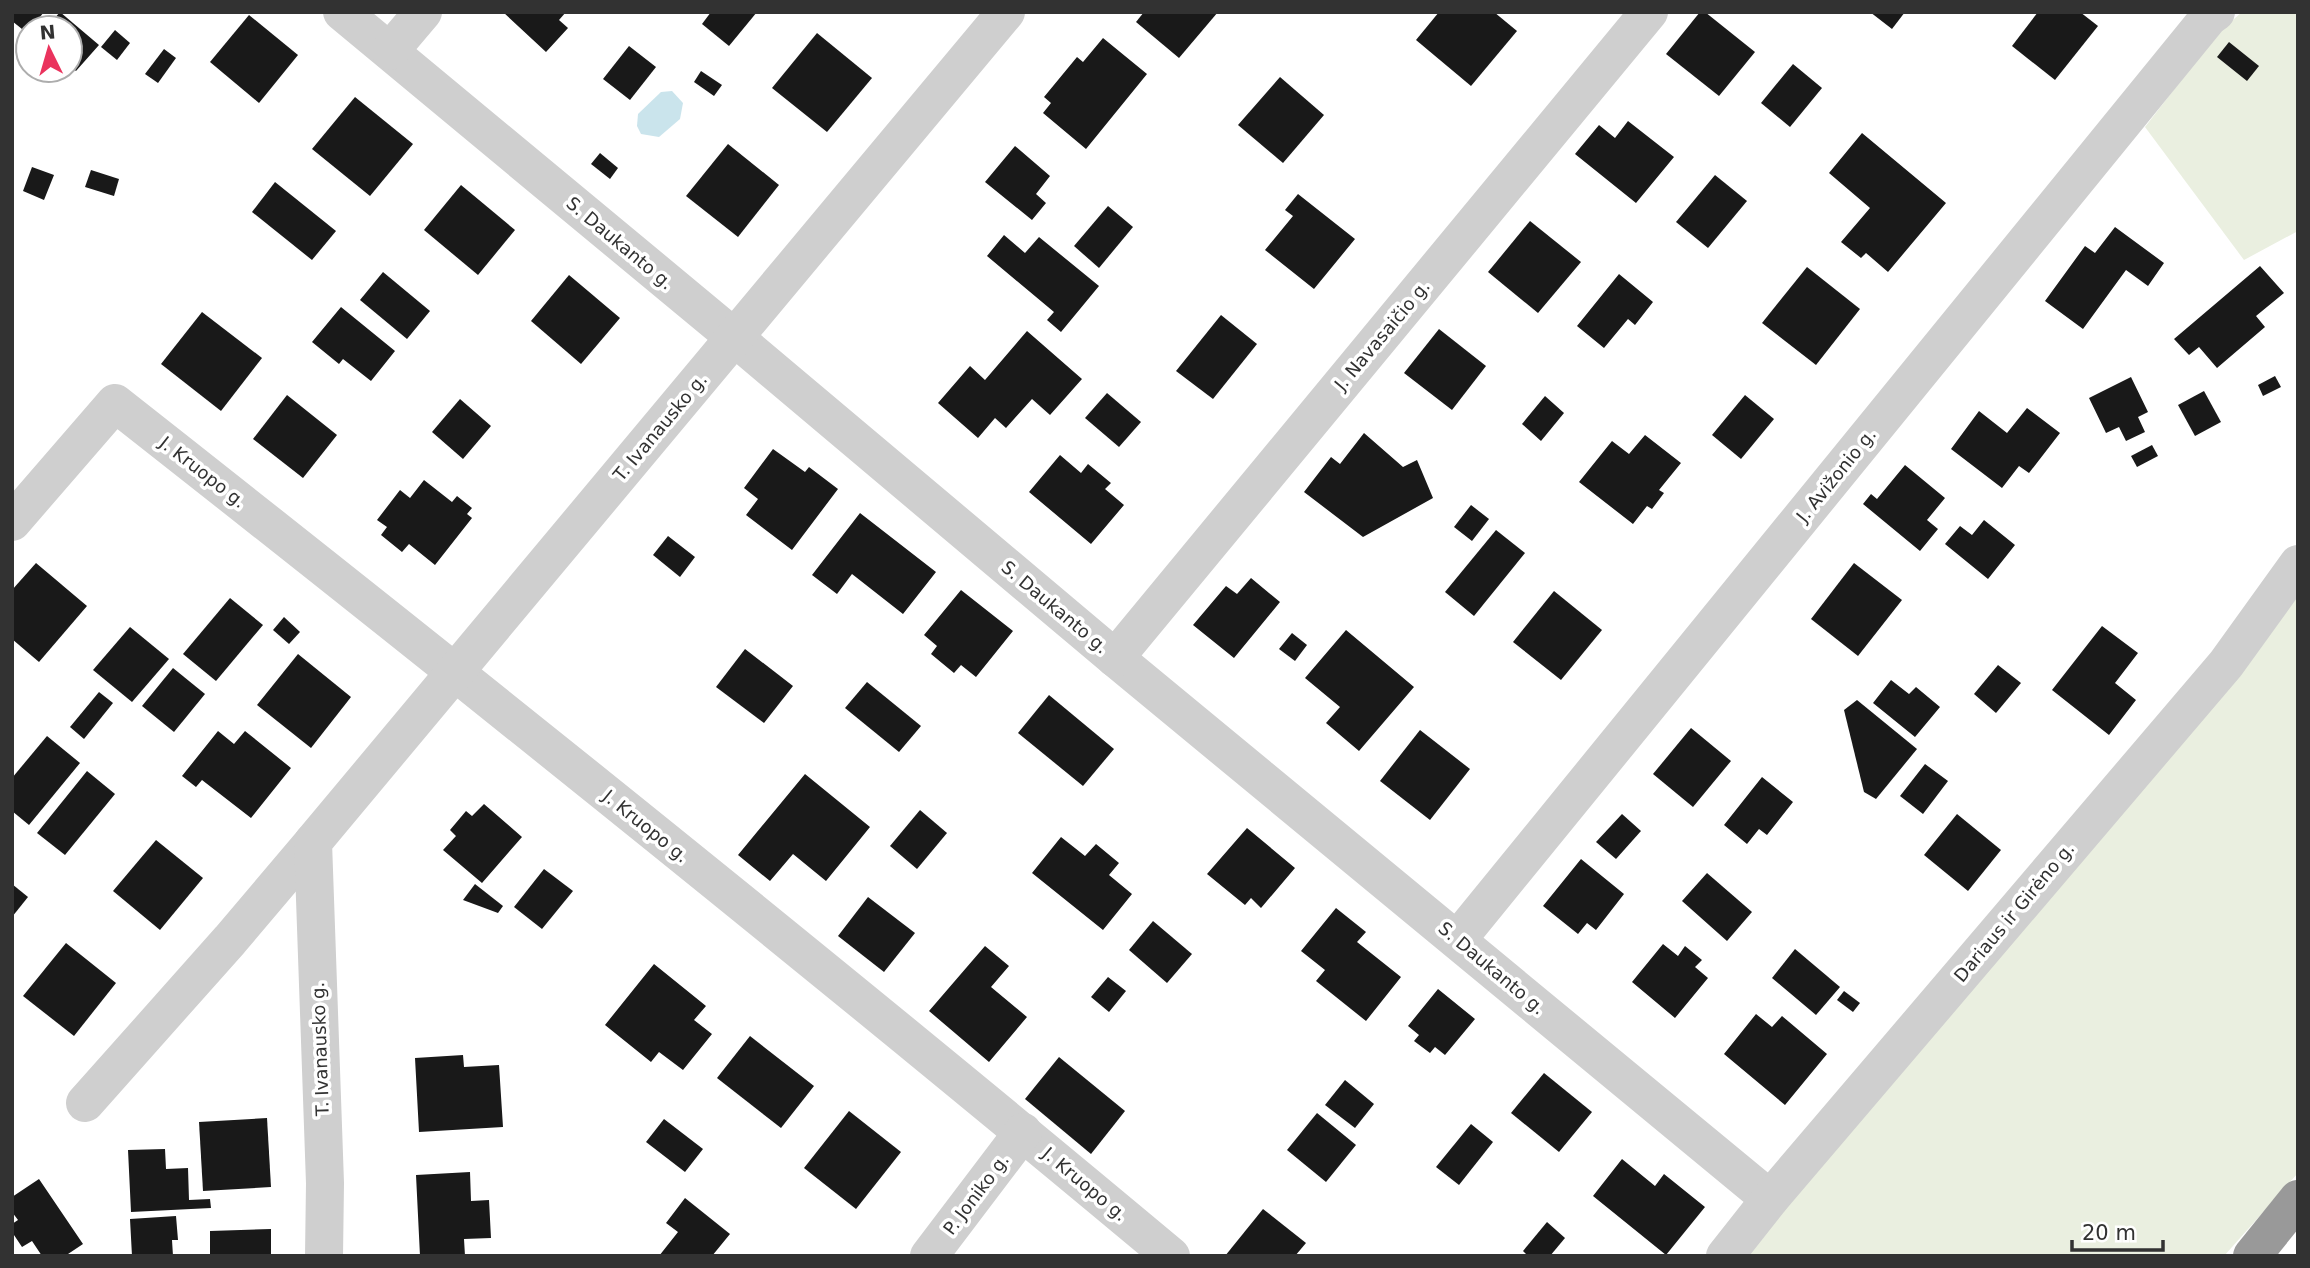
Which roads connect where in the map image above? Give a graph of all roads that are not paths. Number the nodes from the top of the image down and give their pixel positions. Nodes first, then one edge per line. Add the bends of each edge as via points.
1 (342, 12) edge
2 (423, 12) edge
3 (1006, 12) edge
4 (1648, 12) edge
5 (2216, 12) edge
6 (390, 51) junction
7 (735, 338) junction
8 (12, 522) edge
9 (2298, 564) edge
10 (1115, 658) junction
11 (454, 670) junction
12 (313, 842) junction
13 (1458, 939) junction
14 (85, 1103) dead end
15 (1023, 1132) junction
16 (1770, 1199) junction
17 (2298, 1199) edge
18 (324, 1256) edge
19 (929, 1256) edge
20 (1171, 1256) edge
21 (1725, 1256) edge
22 (2252, 1256) edge

1 - 6 street, S. Daukanto g.
2 - 6 street
3 - 7 street, T. Ivanausko g.
4 - 10 street, J. Navasaičio g.
5 - 13 street, J. Avižonio g.
6 - 7 street, S. Daukanto g.
7 - 10 street, S. Daukanto g.
7 - 11 street, T. Ivanausko g.
8 - 11 street, J. Kruopo g. via 115,402
9 - 16 street, Dariaus ir Girėno g. via 2226,664
10 - 13 street, S. Daukanto g.
11 - 12 street, T. Ivanausko g.
11 - 15 street, J. Kruopo g.
12 - 14 street, T. Ivanausko g.
12 - 18 street, T. Ivanausko g.
13 - 16 street, S. Daukanto g.
15 - 19 street, P. Joniko g.
15 - 20 street, J. Kruopo g.
16 - 21 street, Dariaus ir Girėno g.
17 - 22 highway

